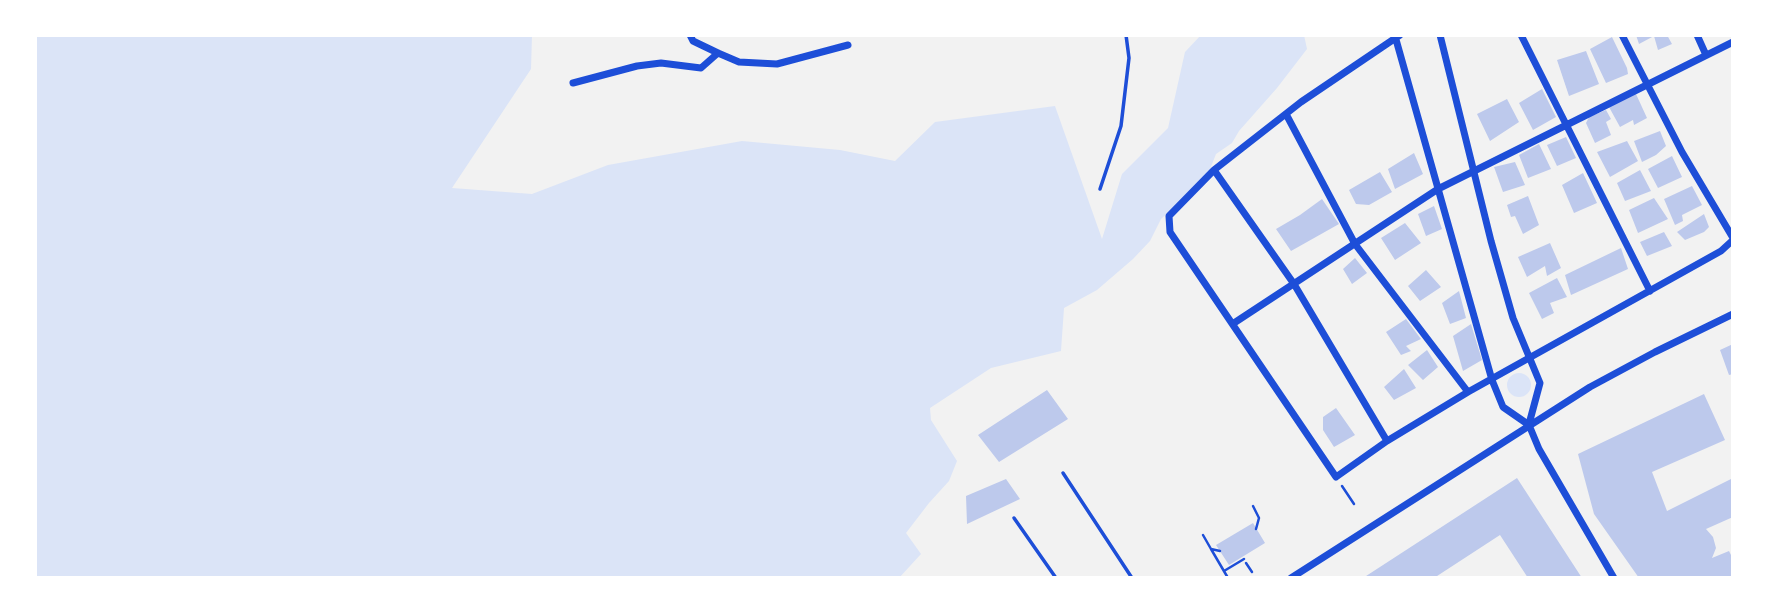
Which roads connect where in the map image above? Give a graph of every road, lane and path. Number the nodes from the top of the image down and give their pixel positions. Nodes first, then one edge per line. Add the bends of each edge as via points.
1 (690, 35) edge
2 (1126, 35) edge
3 (1440, 35) edge
4 (1521, 35) edge
5 (1622, 35) edge
6 (1697, 35) edge
7 (1397, 36) edge
8 (1733, 42) edge
9 (849, 45) dead end
10 (718, 53) junction
11 (1706, 55) junction
12 (573, 83) dead end
13 (1646, 84) junction
14 (1286, 114) junction
15 (1567, 125) junction
16 (1214, 170) junction
17 (1472, 171) junction
18 (1100, 189) dead end
19 (1438, 189) junction
20 (1733, 239) edge
21 (1356, 244) junction
22 (1294, 284) junction
23 (1650, 291) junction
24 (1733, 314) edge
25 (1234, 323) junction
26 (1529, 358) junction
27 (1492, 380) junction
28 (1468, 392) junction
29 (1529, 425) junction
30 (1387, 441) junction
31 (1063, 473) dead end
32 (1336, 477) junction
33 (1354, 504) dead end
34 (1253, 506) dead end
35 (1014, 518) dead end
36 (1256, 528) dead end
37 (1203, 535) dead end
38 (1211, 550) junction
39 (1220, 551) dead end
40 (1224, 571) junction
41 (1252, 572) dead end
42 (1056, 578) edge
43 (1132, 578) edge
44 (1228, 578) edge
45 (1291, 578) edge
46 (1615, 578) edge

1 - 10 street
2 - 18 lane via 1129,58 1121,126
3 - 17 street
4 - 15 street
5 - 13 street
6 - 11 street
7 - 14 street
7 - 19 street
8 - 11 street
9 - 10 street via 777,64 739,62
10 - 12 street via 701,68 662,63
11 - 13 street
13 - 15 street
13 - 20 street
14 - 16 street
14 - 21 street
15 - 17 street
15 - 23 street
16 - 22 street
16 - 25 street via 1169,216 1170,232
17 - 19 street
17 - 26 street via 1513,318
19 - 21 street
19 - 27 street
20 - 23 street via 1721,251
21 - 22 street
21 - 28 street
22 - 25 street
22 - 30 street
23 - 26 street
24 - 29 street via 1601,381
25 - 32 street
26 - 27 street
26 - 29 street via 1540,383
27 - 28 street
27 - 29 street via 1503,407
28 - 30 street
29 - 45 street
29 - 46 street
30 - 32 street
31 - 43 lane
32 - 33 path
34 - 36 path via 1259,518
35 - 42 lane
37 - 38 path
38 - 39 path
38 - 40 path
40 - 41 path via 1245,561
40 - 44 path

